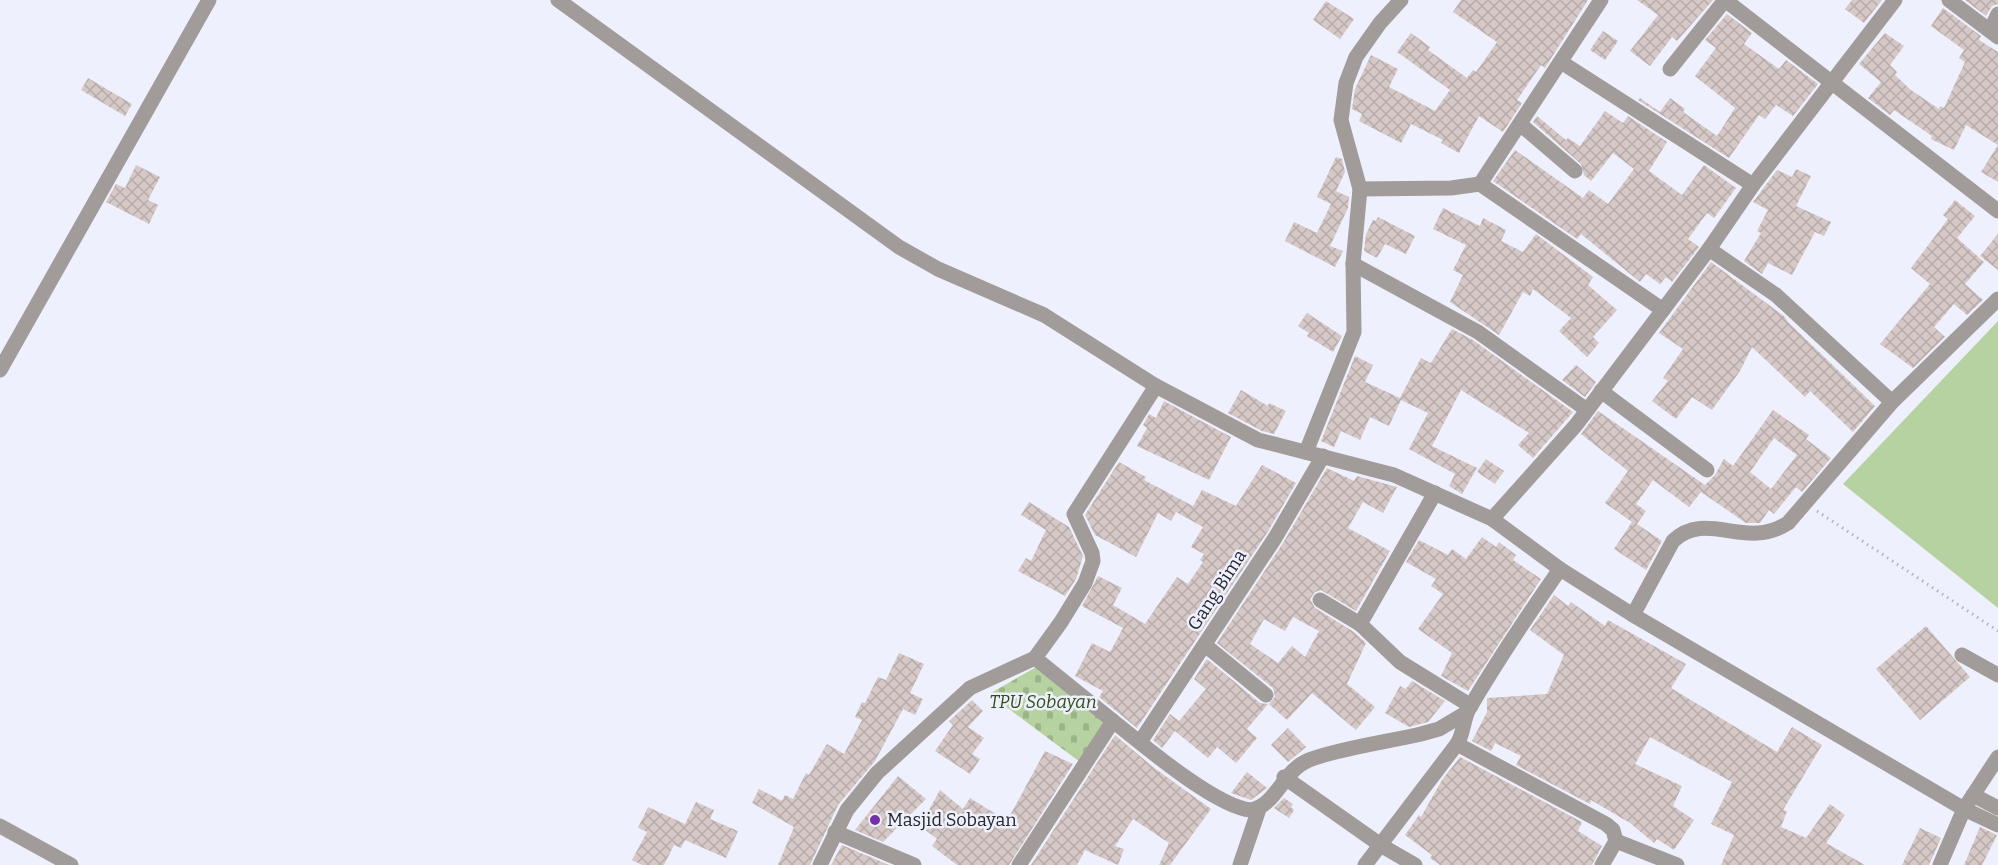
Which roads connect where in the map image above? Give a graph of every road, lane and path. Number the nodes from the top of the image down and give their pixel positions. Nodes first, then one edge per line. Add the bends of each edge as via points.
1 (209, 0) edge
2 (558, 0) edge
3 (1401, 0) edge
4 (1601, 0) edge
5 (1725, 0) edge
6 (1895, 0) edge
7 (1949, 0) edge
8 (1747, 6) edge
9 (1998, 14) edge
10 (1994, 34) edge
11 (1561, 62) junction
12 (1670, 69) dead end
13 (1833, 82) junction
14 (1520, 124) junction
15 (1575, 171) dead end
16 (1480, 184) junction
17 (1753, 185) junction
18 (1360, 189) junction
19 (1998, 211) edge
20 (1709, 249) junction
21 (1353, 264) junction
22 (1998, 298) edge
23 (1663, 310) junction
24 (0, 370) edge
25 (1156, 386) junction
26 (1601, 391) junction
27 (1892, 402) junction
28 (1587, 410) junction
29 (1306, 452) junction
30 (1323, 456) junction
31 (1707, 470) dead end
32 (1435, 493) junction
33 (1806, 504) junction
34 (1492, 519) junction
35 (1560, 568) junction
36 (1320, 600) dead end
37 (1633, 615) junction
38 (1360, 624) junction
39 (1998, 631) edge
40 (1205, 645) junction
41 (1962, 655) dead end
42 (1035, 658) junction
43 (1998, 675) edge
44 (1266, 695) dead end
45 (1468, 713) junction
46 (1113, 721) junction
47 (1459, 740) junction
48 (1140, 742) junction
49 (1998, 757) edge
50 (1284, 777) junction
51 (1973, 795) junction
52 (1998, 808) edge
53 (1259, 809) junction
54 (1964, 809) junction
55 (1998, 825) edge
56 (0, 826) edge
57 (835, 832) junction
58 (1616, 841) junction
59 (1382, 846) junction
60 (71, 865) edge
61 (820, 865) edge
62 (914, 865) edge
63 (1019, 865) edge
64 (1240, 865) edge
65 (1365, 865) edge
66 (1415, 865) edge
67 (1602, 865) edge
68 (1677, 865) edge
69 (1940, 865) edge

1 - 24 street
2 - 25 street via 879,235 938,268 1044,315
3 - 18 street via 1356,57 1346,83 1341,120
4 - 11 street
5 - 8 street
5 - 12 street
6 - 13 street
7 - 10 street
8 - 13 street
9 - 10 street
11 - 14 street
11 - 17 street
13 - 17 street
13 - 19 street
14 - 15 street
14 - 16 street
16 - 18 street
16 - 23 street
17 - 20 street
18 - 21 street
20 - 23 street
20 - 27 street via 1776,295
21 - 28 street via 1478,332
21 - 29 street via 1354,332
22 - 27 street
23 - 26 street
25 - 29 street via 1258,440
25 - 42 street via 1076,510 1075,520 1092,553 1091,571
26 - 28 street
26 - 31 street
27 - 33 street
28 - 34 street
29 - 30 street
30 - 32 street via 1394,475
30 - 40 street, Gang Bima
32 - 34 street
32 - 38 street
33 - 37 street via 1788,523 1761,535 1699,527 1682,533 1673,541
33 - 39 path
34 - 35 street
35 - 37 street
35 - 45 street
36 - 38 street
37 - 54 street
38 - 45 street via 1400,662
40 - 44 street
40 - 48 street, Gang Bima
41 - 43 street
42 - 46 street
42 - 57 street via 970,688 877,773
45 - 47 street
45 - 50 street via 1421,735 1309,760
46 - 48 street
46 - 63 street
47 - 58 street via 1598,819 1613,831
47 - 59 street
48 - 53 street via 1226,802 1243,810
49 - 51 street
50 - 53 street
50 - 59 street
51 - 52 street
51 - 54 street
53 - 64 street
54 - 55 street
54 - 69 street
56 - 60 street
57 - 61 street
57 - 62 street
58 - 67 street
58 - 68 street
59 - 65 street
59 - 66 street

